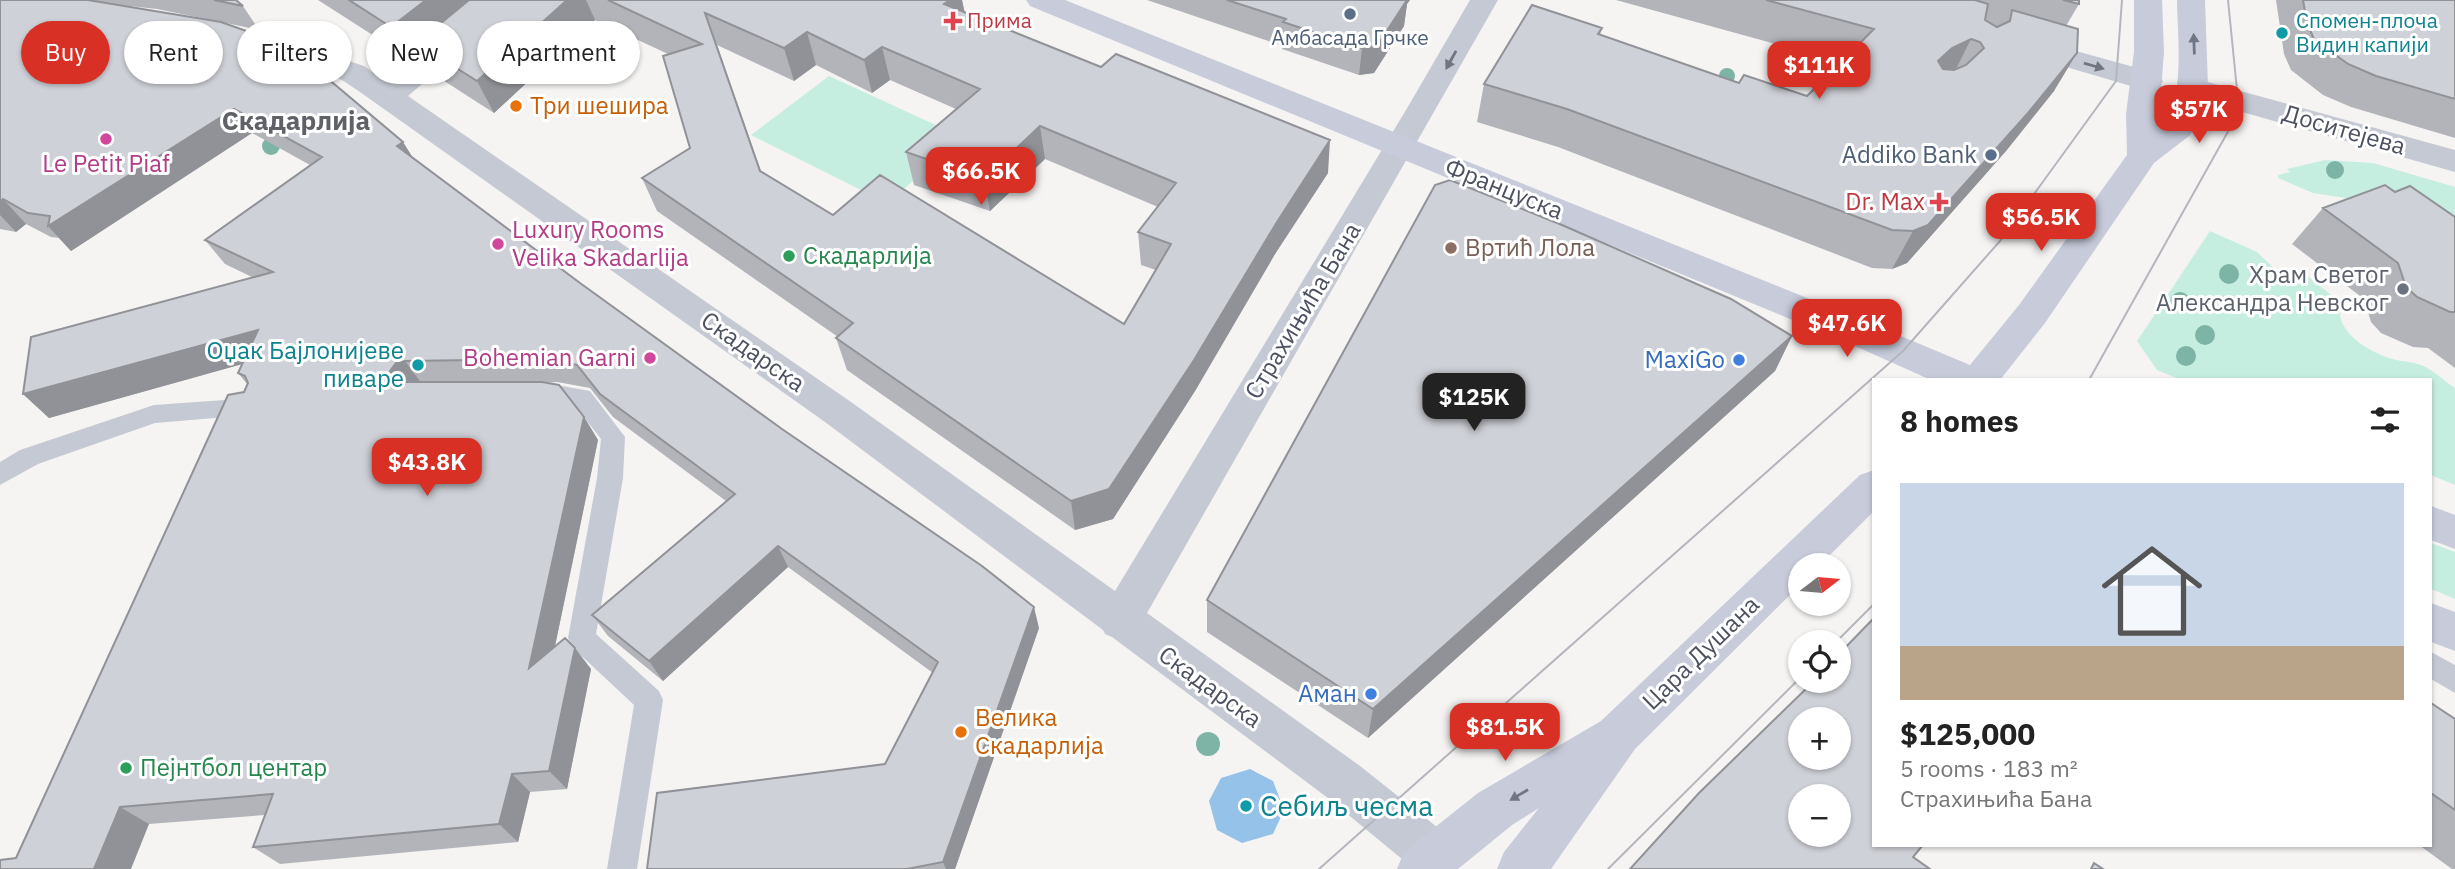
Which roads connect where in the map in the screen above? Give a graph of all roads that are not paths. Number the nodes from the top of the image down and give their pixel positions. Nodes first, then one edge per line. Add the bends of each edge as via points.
1 (506, 0) edge
2 (1040, 0) edge
3 (1484, 0) edge
4 (2148, 0) edge
5 (2191, 0) edge
6 (223, 32) edge
7 (1993, 36) edge
8 (2148, 81) junction
9 (2193, 88) junction
10 (387, 97) junction
11 (1400, 146) junction
12 (2143, 156) junction
13 (2455, 161) edge
14 (1962, 378) edge
15 (1981, 378) edge
16 (503, 395) edge
17 (254, 407) edge
18 (0, 475) edge
19 (1872, 488) edge
20 (2432, 523) edge
21 (2455, 532) edge
22 (1120, 621) junction
23 (2432, 622) edge
24 (2455, 632) edge
25 (2432, 665) edge
26 (2455, 680) edge
27 (1619, 734) junction
28 (1428, 863) edge
29 (622, 869) edge
30 (1521, 869) edge

1 - 10 street
2 - 11 main road, Француска
3 -> 11 street, Страхињића Бана
4 - 8 main road
9 -> 5 main road
6 - 10 street, Скадарска via 353,73
7 -> 8 street
8 - 12 main road via 2142,114
9 - 12 main road via 2178,129
9 - 13 street, Доситејева
10 - 22 street, Скадарска via 838,412
11 - 14 main road, Француска
11 - 22 street, Страхињића Бана
12 - 15 main road via 2032,314
16 - 29 lane via 582,398 613,437 582,638 649,700
17 - 18 lane via 154,414 29,457
19 - 27 main road, Цара Душана
20 - 21 main road
22 - 28 street, Скадарска via 1344,782
23 - 24 main road
25 - 26 lane
27 -> 28 main road, Цара Душана via 1495,809
27 - 30 main road, Цара Душана

